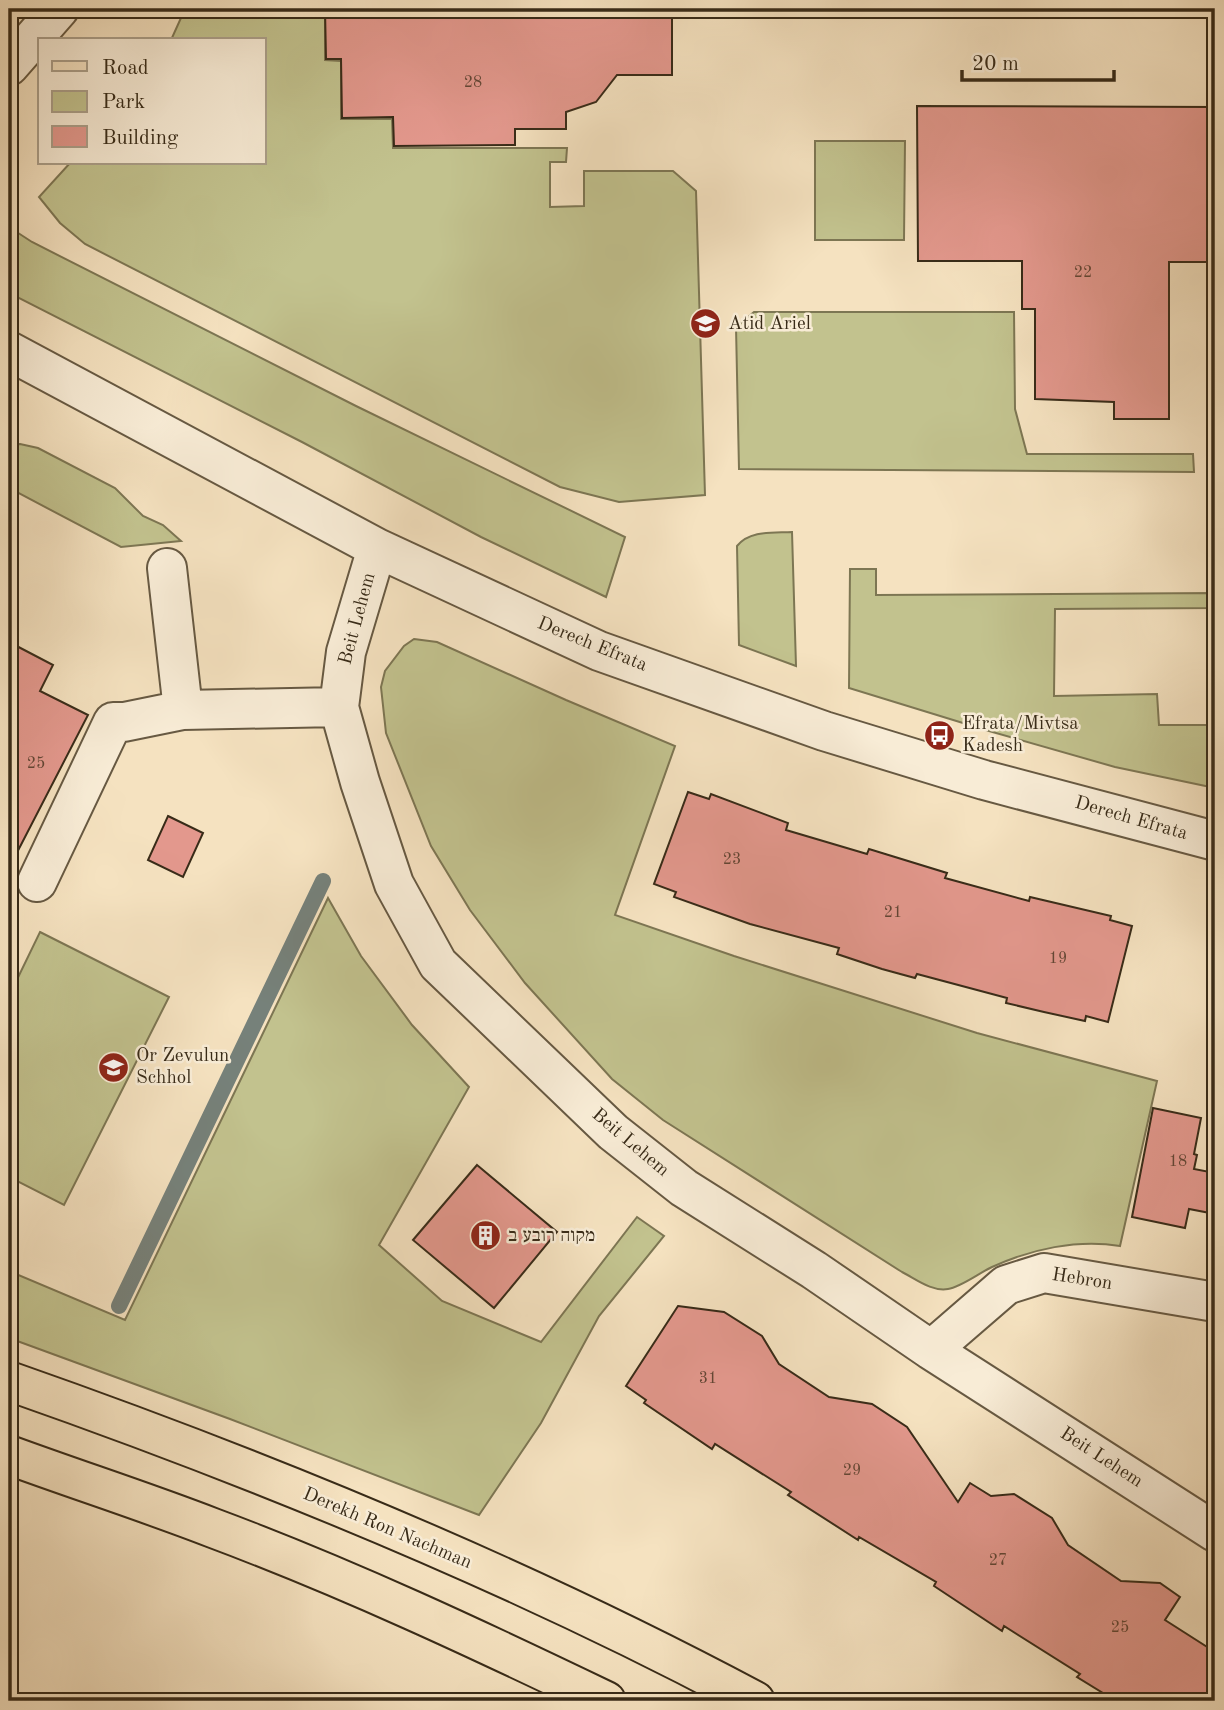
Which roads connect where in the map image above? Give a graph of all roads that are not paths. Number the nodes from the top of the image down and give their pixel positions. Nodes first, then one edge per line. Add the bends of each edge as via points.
1 (59, 9) edge
2 (9, 66) edge
3 (9, 351) edge
4 (377, 548) junction
5 (167, 568) dead end
6 (339, 707) junction
7 (183, 710) junction
8 (1215, 841) edge
9 (37, 882) dead end
10 (1215, 1302) edge
11 (931, 1350) junction
12 (9, 1381) edge
13 (9, 1455) edge
14 (1215, 1532) edge
15 (606, 1701) edge
16 (755, 1701) edge

1 - 2 street
3 - 4 street, Derech Efrata
4 - 6 street, Beit Lehem via 346,652
4 - 8 street, Derech Efrata via 599,651 726,698 984,780
5 - 7 street
6 - 7 street
6 - 11 street, Beit Lehem via 394,884 439,964 613,1132 684,1188
7 - 9 street via 113,722
10 - 11 street, Hebron via 1044,1273 1006,1285
11 - 14 street, Beit Lehem
12 - 16 main road, Derekh Ron Nachman via 414,1537 560,1603
13 - 15 main road via 214,1528 361,1589

